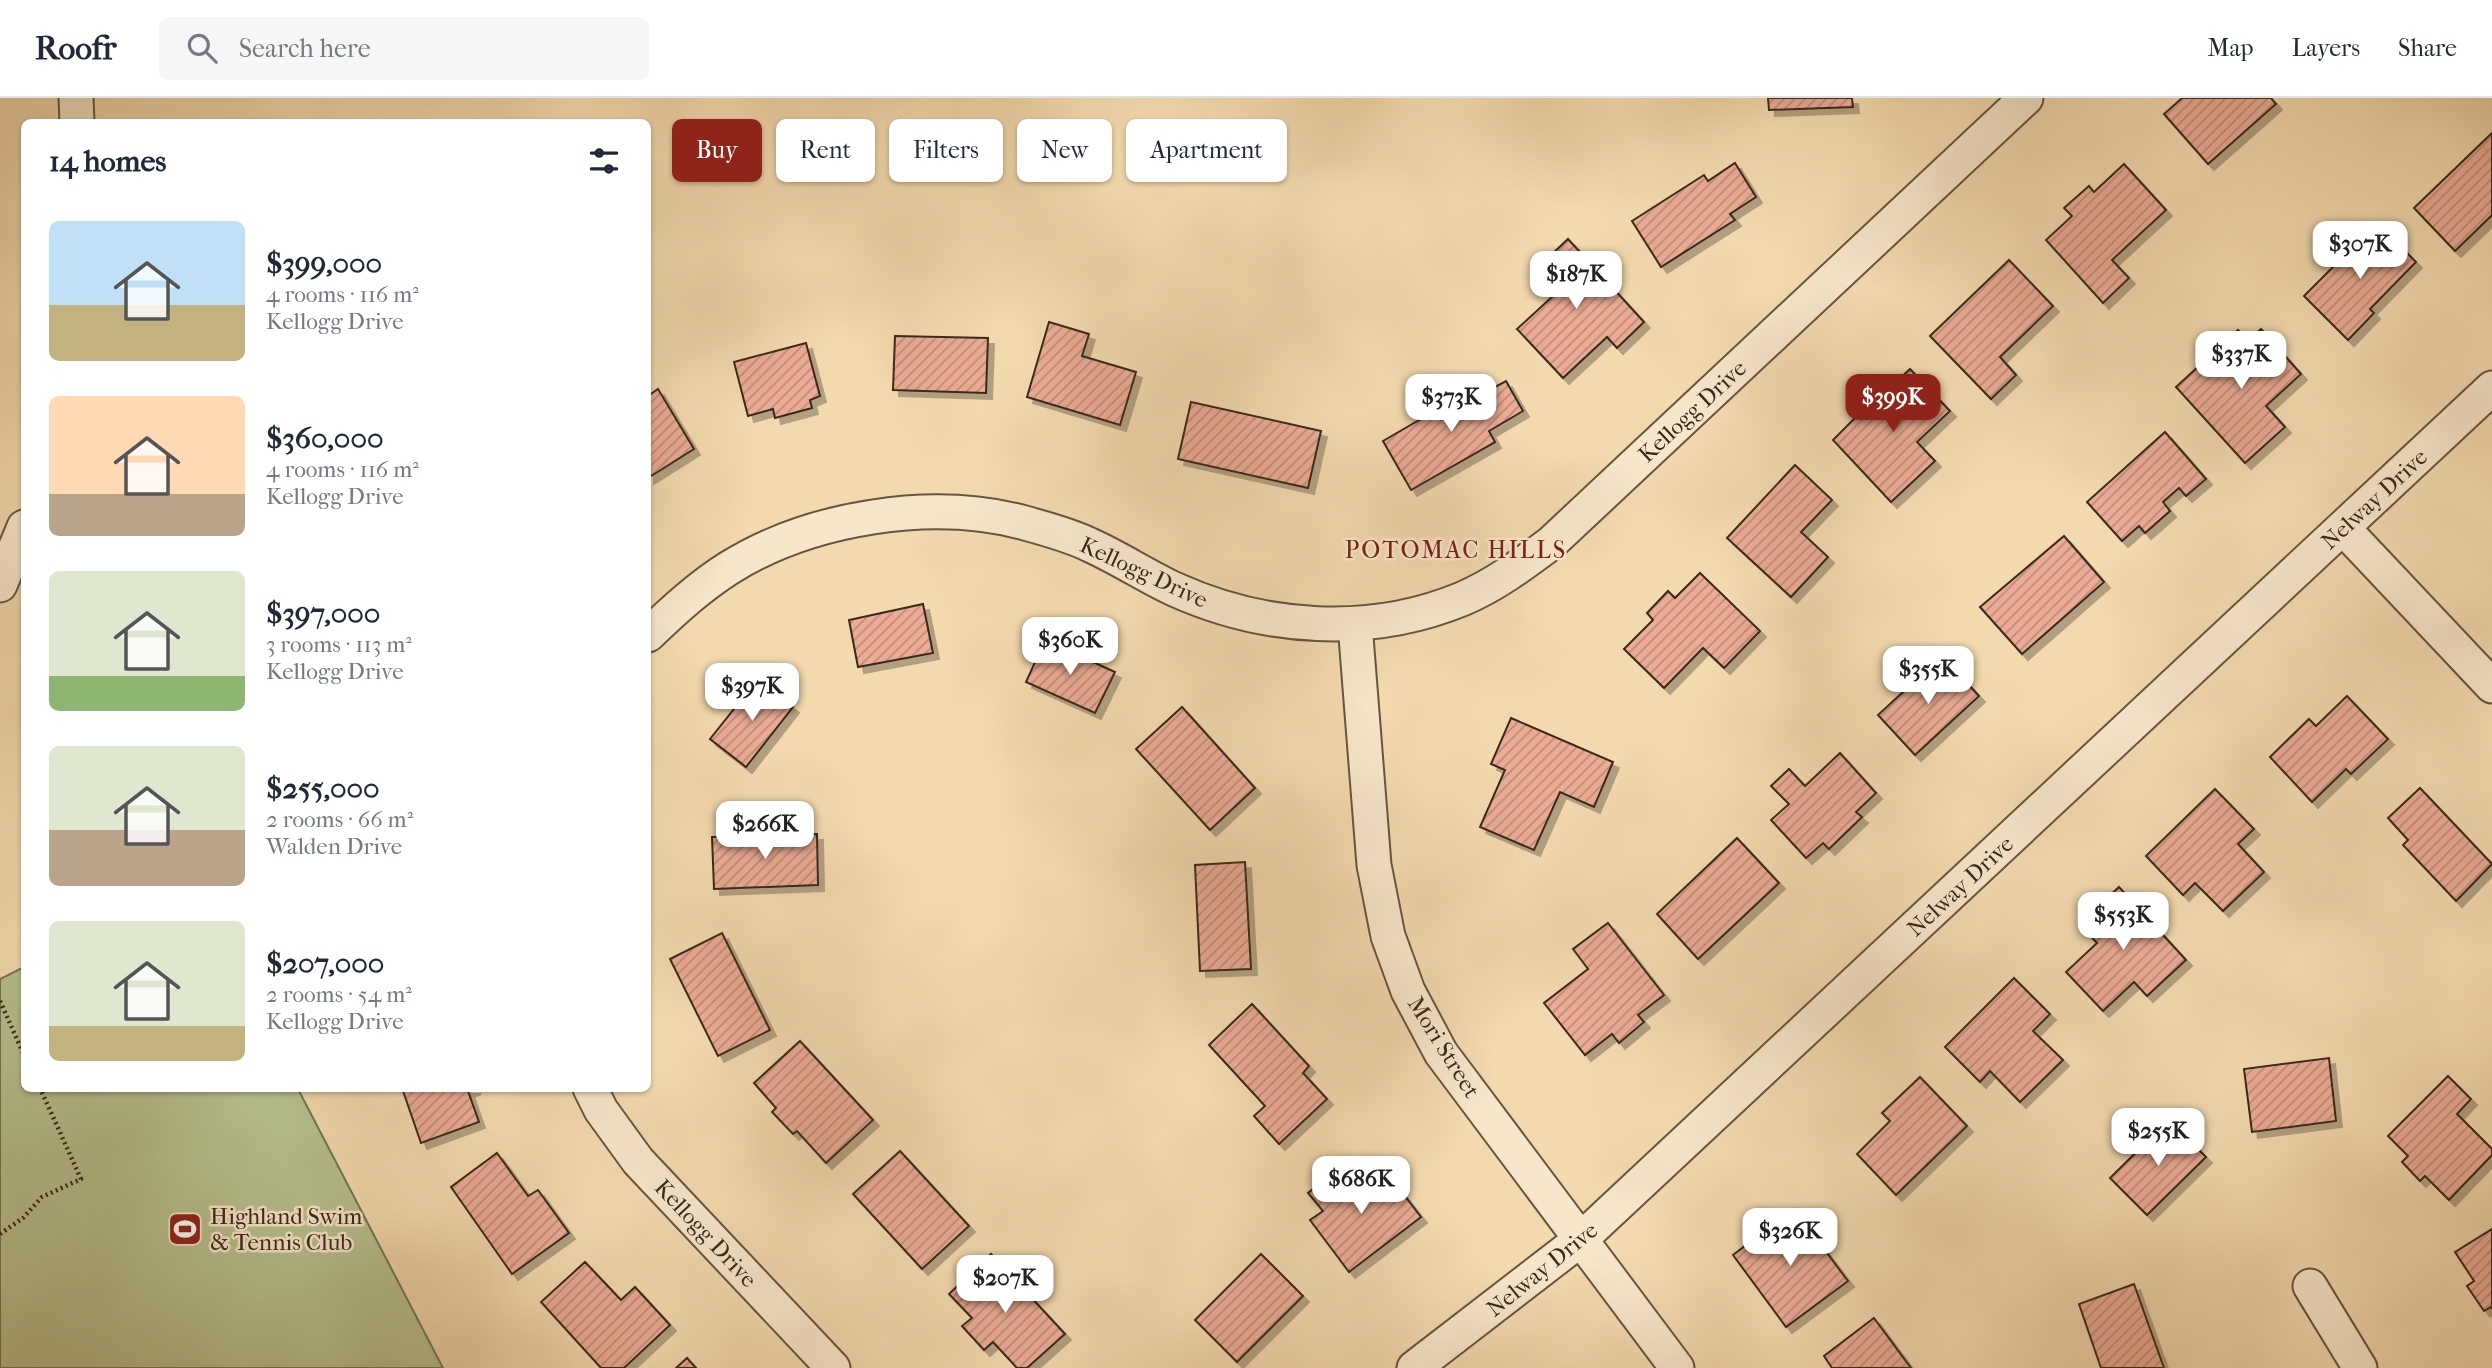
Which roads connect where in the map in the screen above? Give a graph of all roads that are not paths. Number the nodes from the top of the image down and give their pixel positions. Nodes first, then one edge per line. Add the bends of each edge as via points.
1 (76, 98) edge
2 (2026, 98) edge
3 (77, 119) edge
4 (2492, 388) edge
5 (2343, 528) junction
6 (21, 534) edge
7 (0, 585) edge
8 (1355, 624) junction
9 (651, 632) edge
10 (2492, 686) edge
11 (592, 1092) edge
12 (1580, 1240) junction
13 (2310, 1286) dead end
14 (833, 1368) edge
15 (1414, 1368) edge
16 (1677, 1368) edge
17 (2360, 1368) edge

1 - 3 street
2 - 8 street, Kellogg Drive via 1551,543 1512,573 1462,599 1410,615
4 - 5 street, Nelway Drive
5 - 10 street
5 - 12 street, Nelway Drive
6 - 7 street
8 - 9 street, Kellogg Drive via 1286,622 1231,610 1175,590 1088,544 1023,523 962,513 901,514 844,522 786,540 731,568 683,602
8 - 12 street, Mori Street via 1374,865 1388,936 1408,991 1441,1053
11 - 14 street, Kellogg Drive via 638,1161
12 - 15 street, Nelway Drive
12 - 16 street, Mori Street
13 - 17 street

